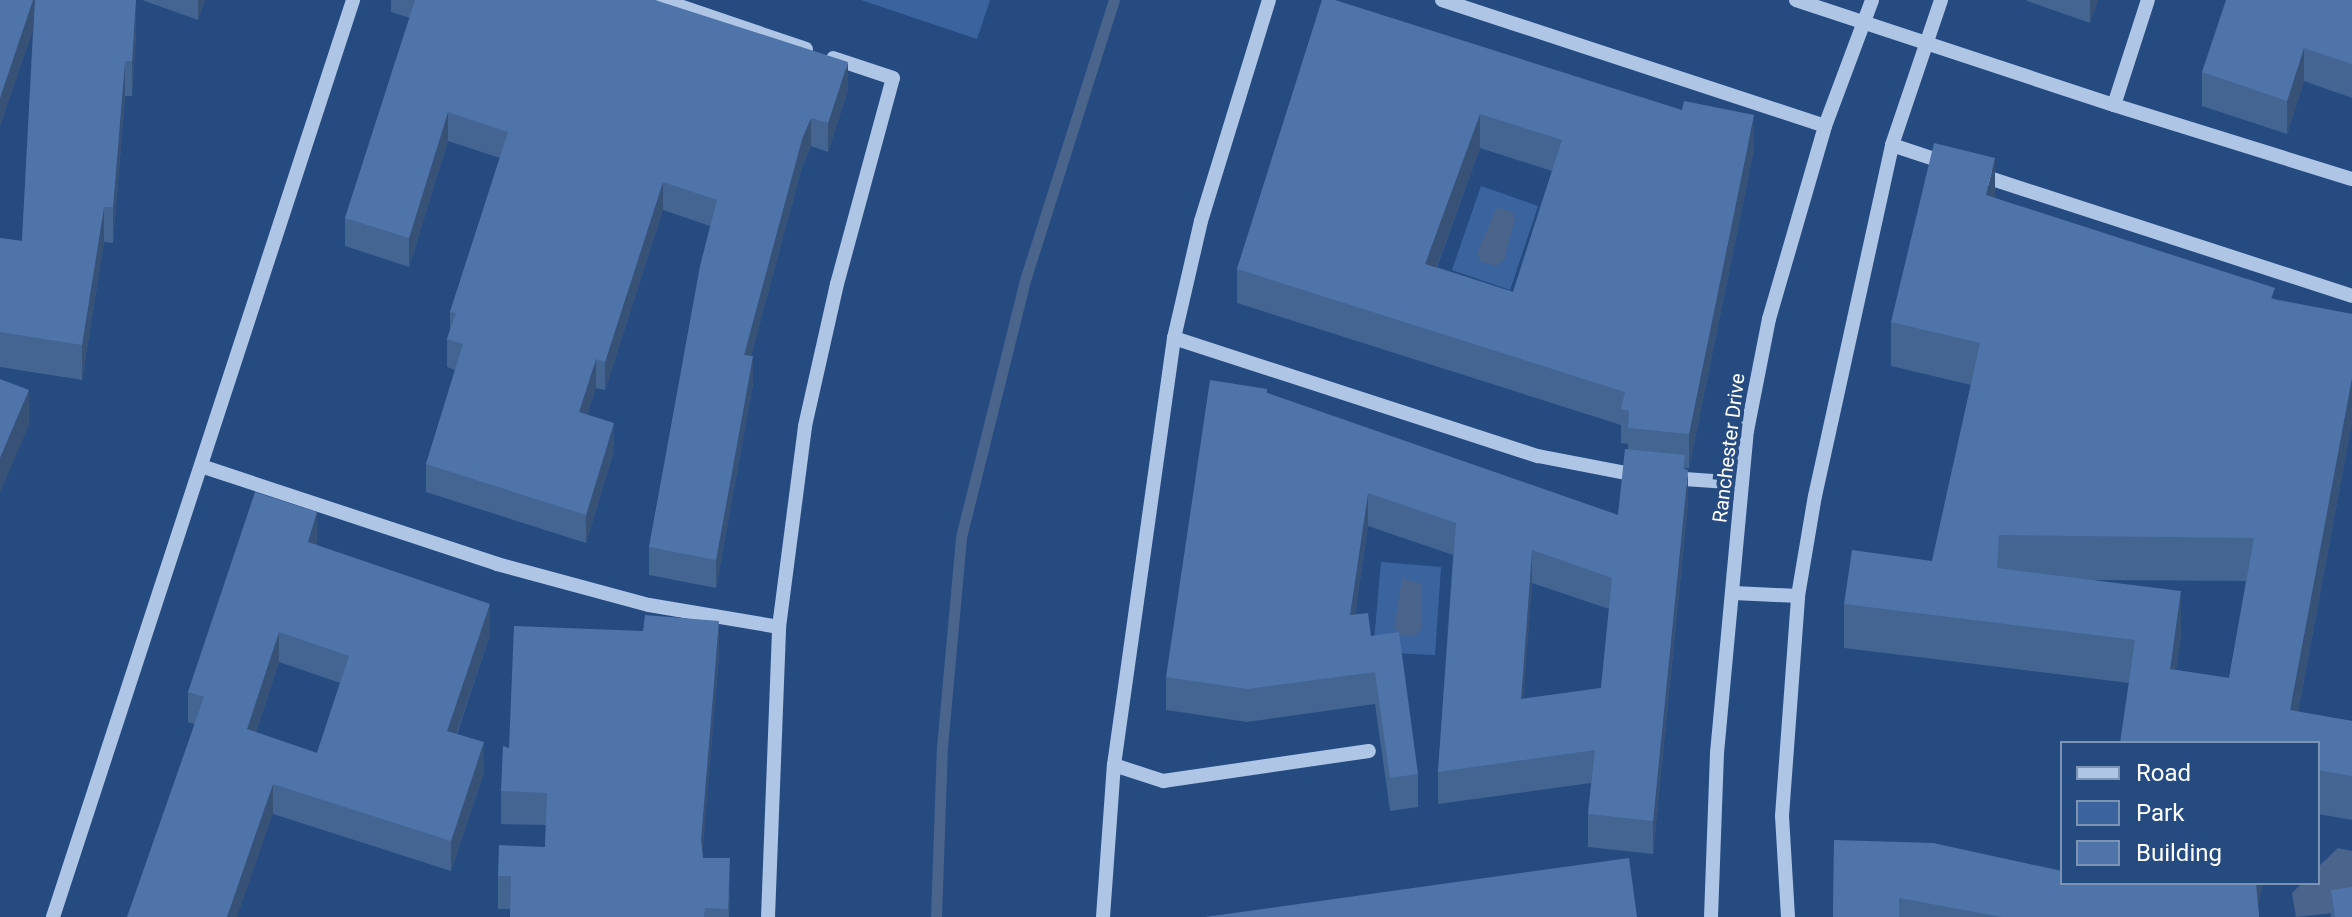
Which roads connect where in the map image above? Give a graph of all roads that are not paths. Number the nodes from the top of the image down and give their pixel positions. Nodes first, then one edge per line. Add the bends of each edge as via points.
1 (353, 0) edge
2 (662, 0) edge
3 (1269, 0) edge
4 (1442, 0) edge
5 (1796, 0) edge
6 (1872, 0) edge
7 (1941, 0) edge
8 (2148, 0) edge
9 (1864, 23) junction
10 (1927, 44) junction
11 (2114, 105) junction
12 (1825, 126) junction
13 (1892, 145) junction
14 (2352, 179) edge
15 (2352, 296) edge
16 (1174, 338) junction
17 (201, 466) junction
18 (1742, 483) junction
19 (1734, 593) junction
20 (1798, 596) junction
21 (779, 627) junction
22 (1369, 751) dead end
23 (1114, 765) junction
24 (53, 917) edge
25 (768, 917) edge
26 (1103, 917) edge
27 (1711, 917) edge
28 (1788, 917) edge

1 - 17 street
2 - 21 street via 893,78 805,426
3 - 16 street via 1201,221
4 - 12 street
5 - 9 street
6 - 9 street, Ranchester Drive
7 - 10 street
8 - 11 street
9 - 10 street
9 - 12 street, Ranchester Drive
10 - 11 street
10 - 13 street
11 - 14 street
12 - 18 street, Ranchester Drive via 1769,319
13 - 15 street
13 - 20 street via 1840,366
16 - 18 street via 1583,468
16 - 23 street
17 - 21 street via 512,568 649,605
17 - 24 street
18 - 19 street, Ranchester Drive
19 - 20 street
19 - 27 street, Ranchester Drive via 1717,753
20 - 28 street via 1782,816
21 - 25 street
22 - 23 street via 1163,781
23 - 26 street

